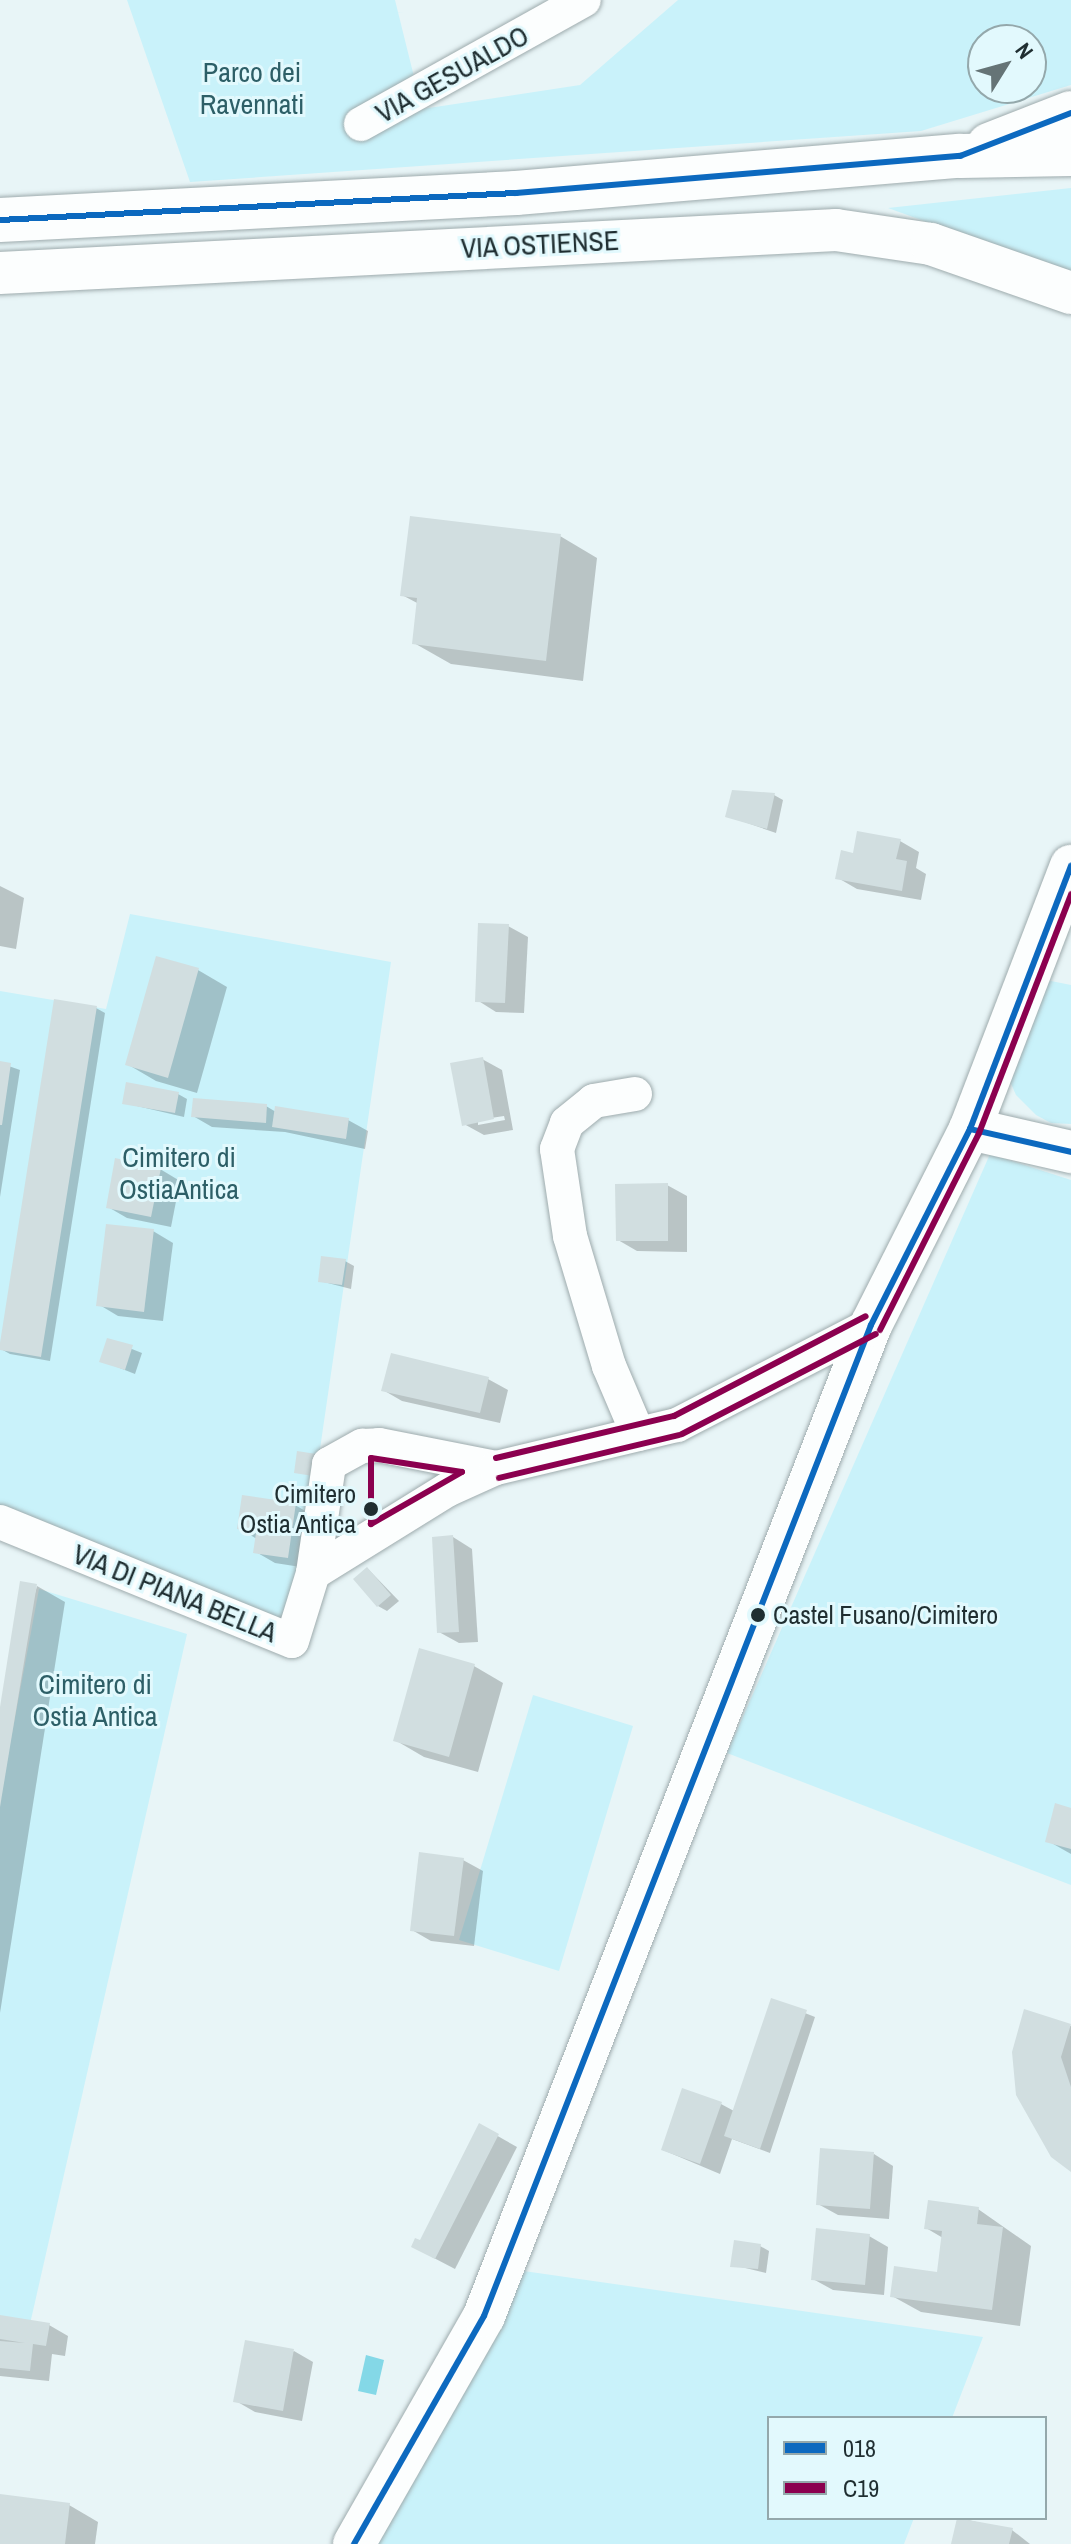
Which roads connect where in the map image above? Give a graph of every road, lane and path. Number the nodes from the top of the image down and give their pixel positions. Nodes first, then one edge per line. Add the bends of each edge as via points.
1 (584, 0) edge
2 (1071, 113) edge
3 (361, 124) dead end
4 (1071, 154) edge
5 (960, 156) junction
6 (0, 220) edge
7 (0, 273) edge
8 (1071, 293) edge
9 (1066, 879) edge
10 (635, 1094) dead end
11 (970, 1129) junction
12 (1071, 1152) edge
13 (871, 1325) junction
14 (638, 1434) junction
15 (496, 1468) junction
16 (0, 1522) edge
17 (313, 1573) junction
18 (381, 2501) junction
19 (354, 2544) edge
20 (376, 2544) edge

1 - 3 street, VIA GESUALDO
2 - 5 main road
4 - 5 main road
5 - 6 main road via 516,193
7 - 8 street, VIA OSTIENSE via 836,230 931,244
9 - 11 street
10 - 14 street via 594,1101 567,1123 557,1149 570,1236 609,1366
11 - 12 street
11 - 13 street
13 - 14 street via 677,1425
13 - 18 street via 484,2316
14 - 15 street
15 - 17 street via 447,1490
15 - 17 street via 362,1446 321,1477
16 - 17 street, VIA DI PIANA BELLA via 292,1641
18 - 19 street
18 - 20 street

